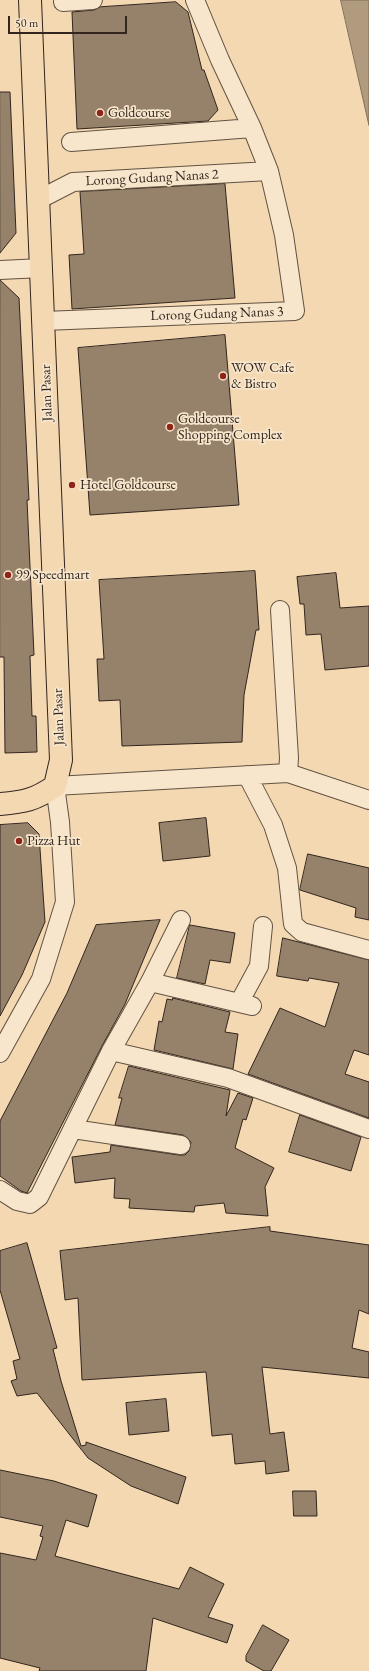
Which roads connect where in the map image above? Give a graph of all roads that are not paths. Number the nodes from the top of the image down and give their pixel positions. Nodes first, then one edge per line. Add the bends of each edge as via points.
1 (30, 0) edge
2 (93, 0) edge
3 (195, 0) edge
4 (63, 2) dead end
5 (252, 128) junction
6 (71, 142) dead end
7 (269, 171) junction
8 (40, 199) junction
9 (42, 268) junction
10 (0, 270) edge
11 (48, 321) junction
12 (280, 610) dead end
13 (288, 773) junction
14 (247, 774) junction
15 (55, 786) junction
16 (369, 800) edge
17 (0, 804) edge
18 (180, 920) dead end
19 (263, 926) dead end
20 (369, 950) edge
21 (150, 982) junction
22 (111, 1051) junction
23 (0, 1053) edge
24 (73, 1129) junction
25 (369, 1129) edge
26 (181, 1145) dead end
27 (0, 1190) edge

1 - 8 highway, Jalan Pasar
2 - 4 street
3 - 5 street
5 - 6 street
5 - 7 street
7 - 8 street, Lorong Gudang Nanas 2 via 73,182
7 - 11 street, Lorong Gudang Nanas 3 via 284,235 295,311
8 - 9 highway, Jalan Pasar
9 - 10 street
9 - 11 highway, Jalan Pasar
11 - 15 highway, Jalan Pasar via 61,760
12 - 13 street
13 - 14 street
13 - 16 street
14 - 15 street
14 - 20 street via 273,825 287,868 293,924 302,932
15 - 17 highway via 38,798
15 - 23 street via 65,902 41,979
18 - 21 street
19 - 21 street via 259,966 245,1005
21 - 22 street
22 - 24 street
22 - 25 street via 228,1078
24 - 26 street
24 - 27 street via 39,1197 30,1204 17,1201

